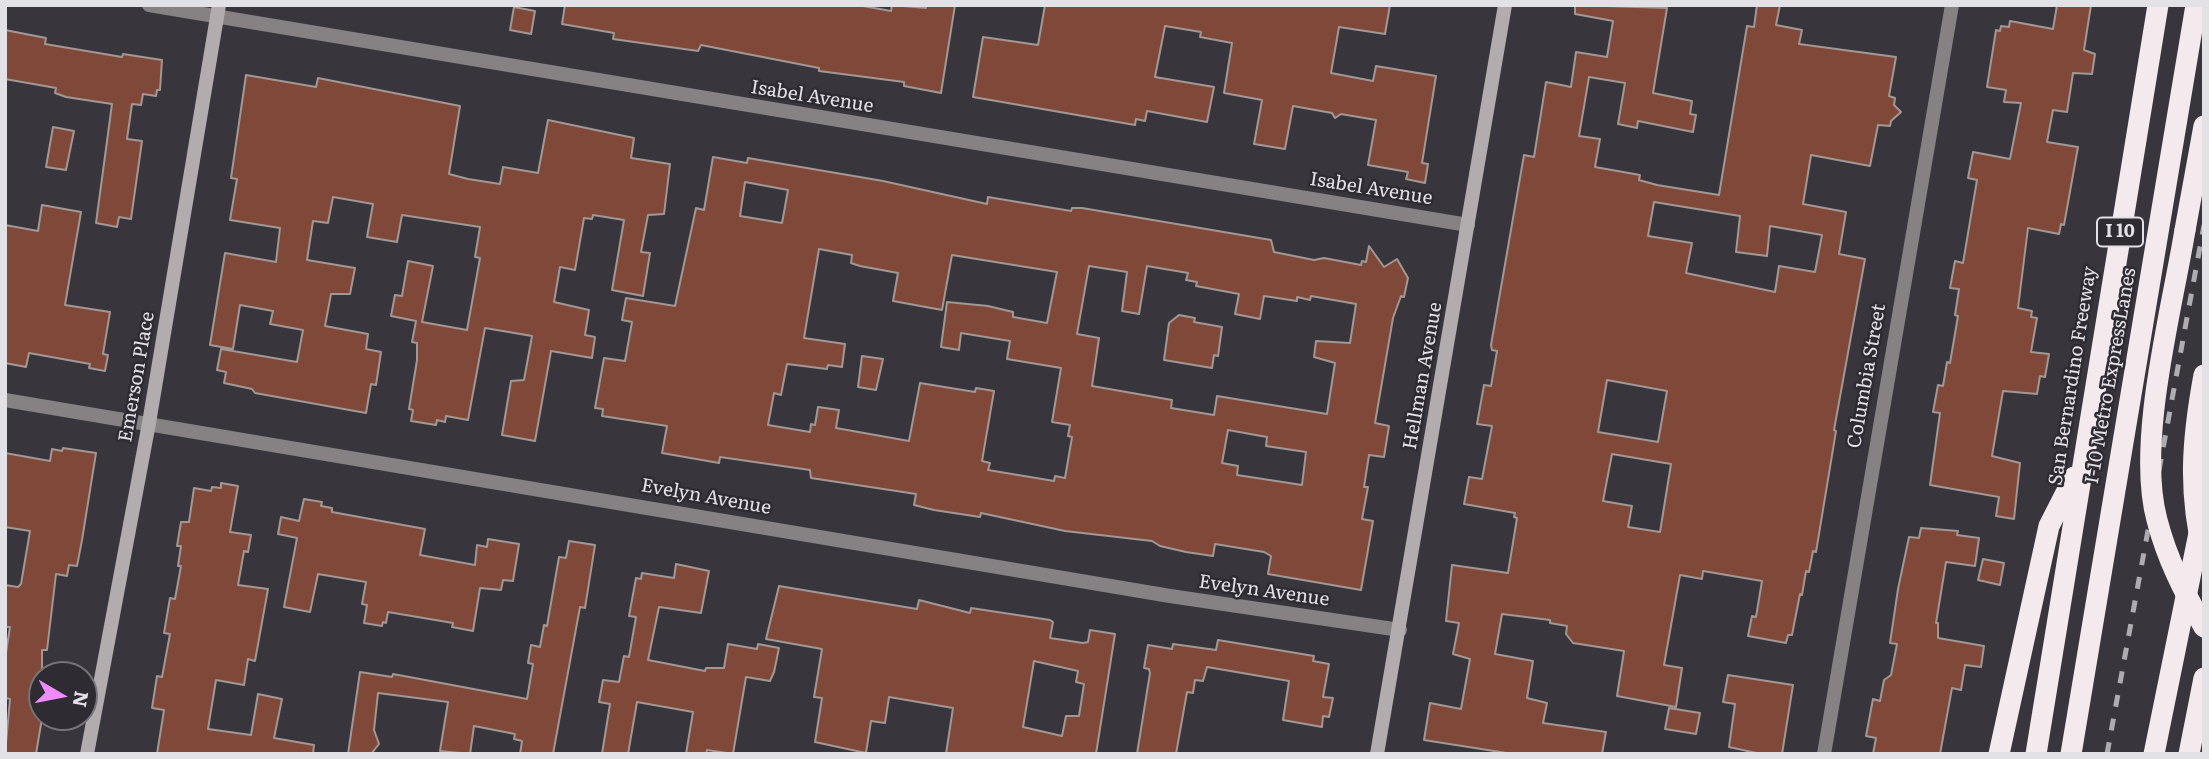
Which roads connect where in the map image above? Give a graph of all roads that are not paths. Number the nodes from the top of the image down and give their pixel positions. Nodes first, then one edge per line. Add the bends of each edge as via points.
1 (149, 5) edge
2 (1506, 5) edge
3 (1952, 5) edge
4 (2158, 5) edge
5 (2196, 5) edge
6 (219, 10) edge
7 (2204, 126) edge
8 (1468, 225) junction
9 (2204, 375) edge
10 (5, 401) edge
11 (149, 423) junction
12 (2082, 459) junction
13 (2204, 510) edge
14 (2204, 556) edge
15 (2204, 626) edge
16 (1400, 629) junction
17 (2204, 678) edge
18 (88, 754) edge
19 (1377, 754) edge
20 (1824, 754) edge
21 (1999, 754) edge
22 (2036, 754) edge
23 (2071, 754) edge
24 (2154, 754) edge
25 (2189, 754) edge

1 - 6 street, Isabel Avenue
2 - 8 street, Hellman Avenue
3 - 20 street, Columbia Street
4 - 12 highway, San Bernardino Freeway / I 10
5 - 23 highway, I-10 Metro ExpressLanes
6 - 8 street, Isabel Avenue via 482,63
6 - 11 street, Emerson Place
7 - 15 highway, bridge via 2154,413 2151,469 2156,517 2172,569
8 - 16 street, Hellman Avenue
9 - 14 highway, bridge via 2191,458 2194,517
10 - 11 street, Evelyn Avenue
11 - 16 street, Evelyn Avenue via 1170,596
11 - 18 street, Emerson Place
12 - 21 highway via 2049,526
12 - 22 highway, San Bernardino Freeway / I 10
13 - 24 highway
16 - 19 street, Hellman Avenue
17 - 25 highway

